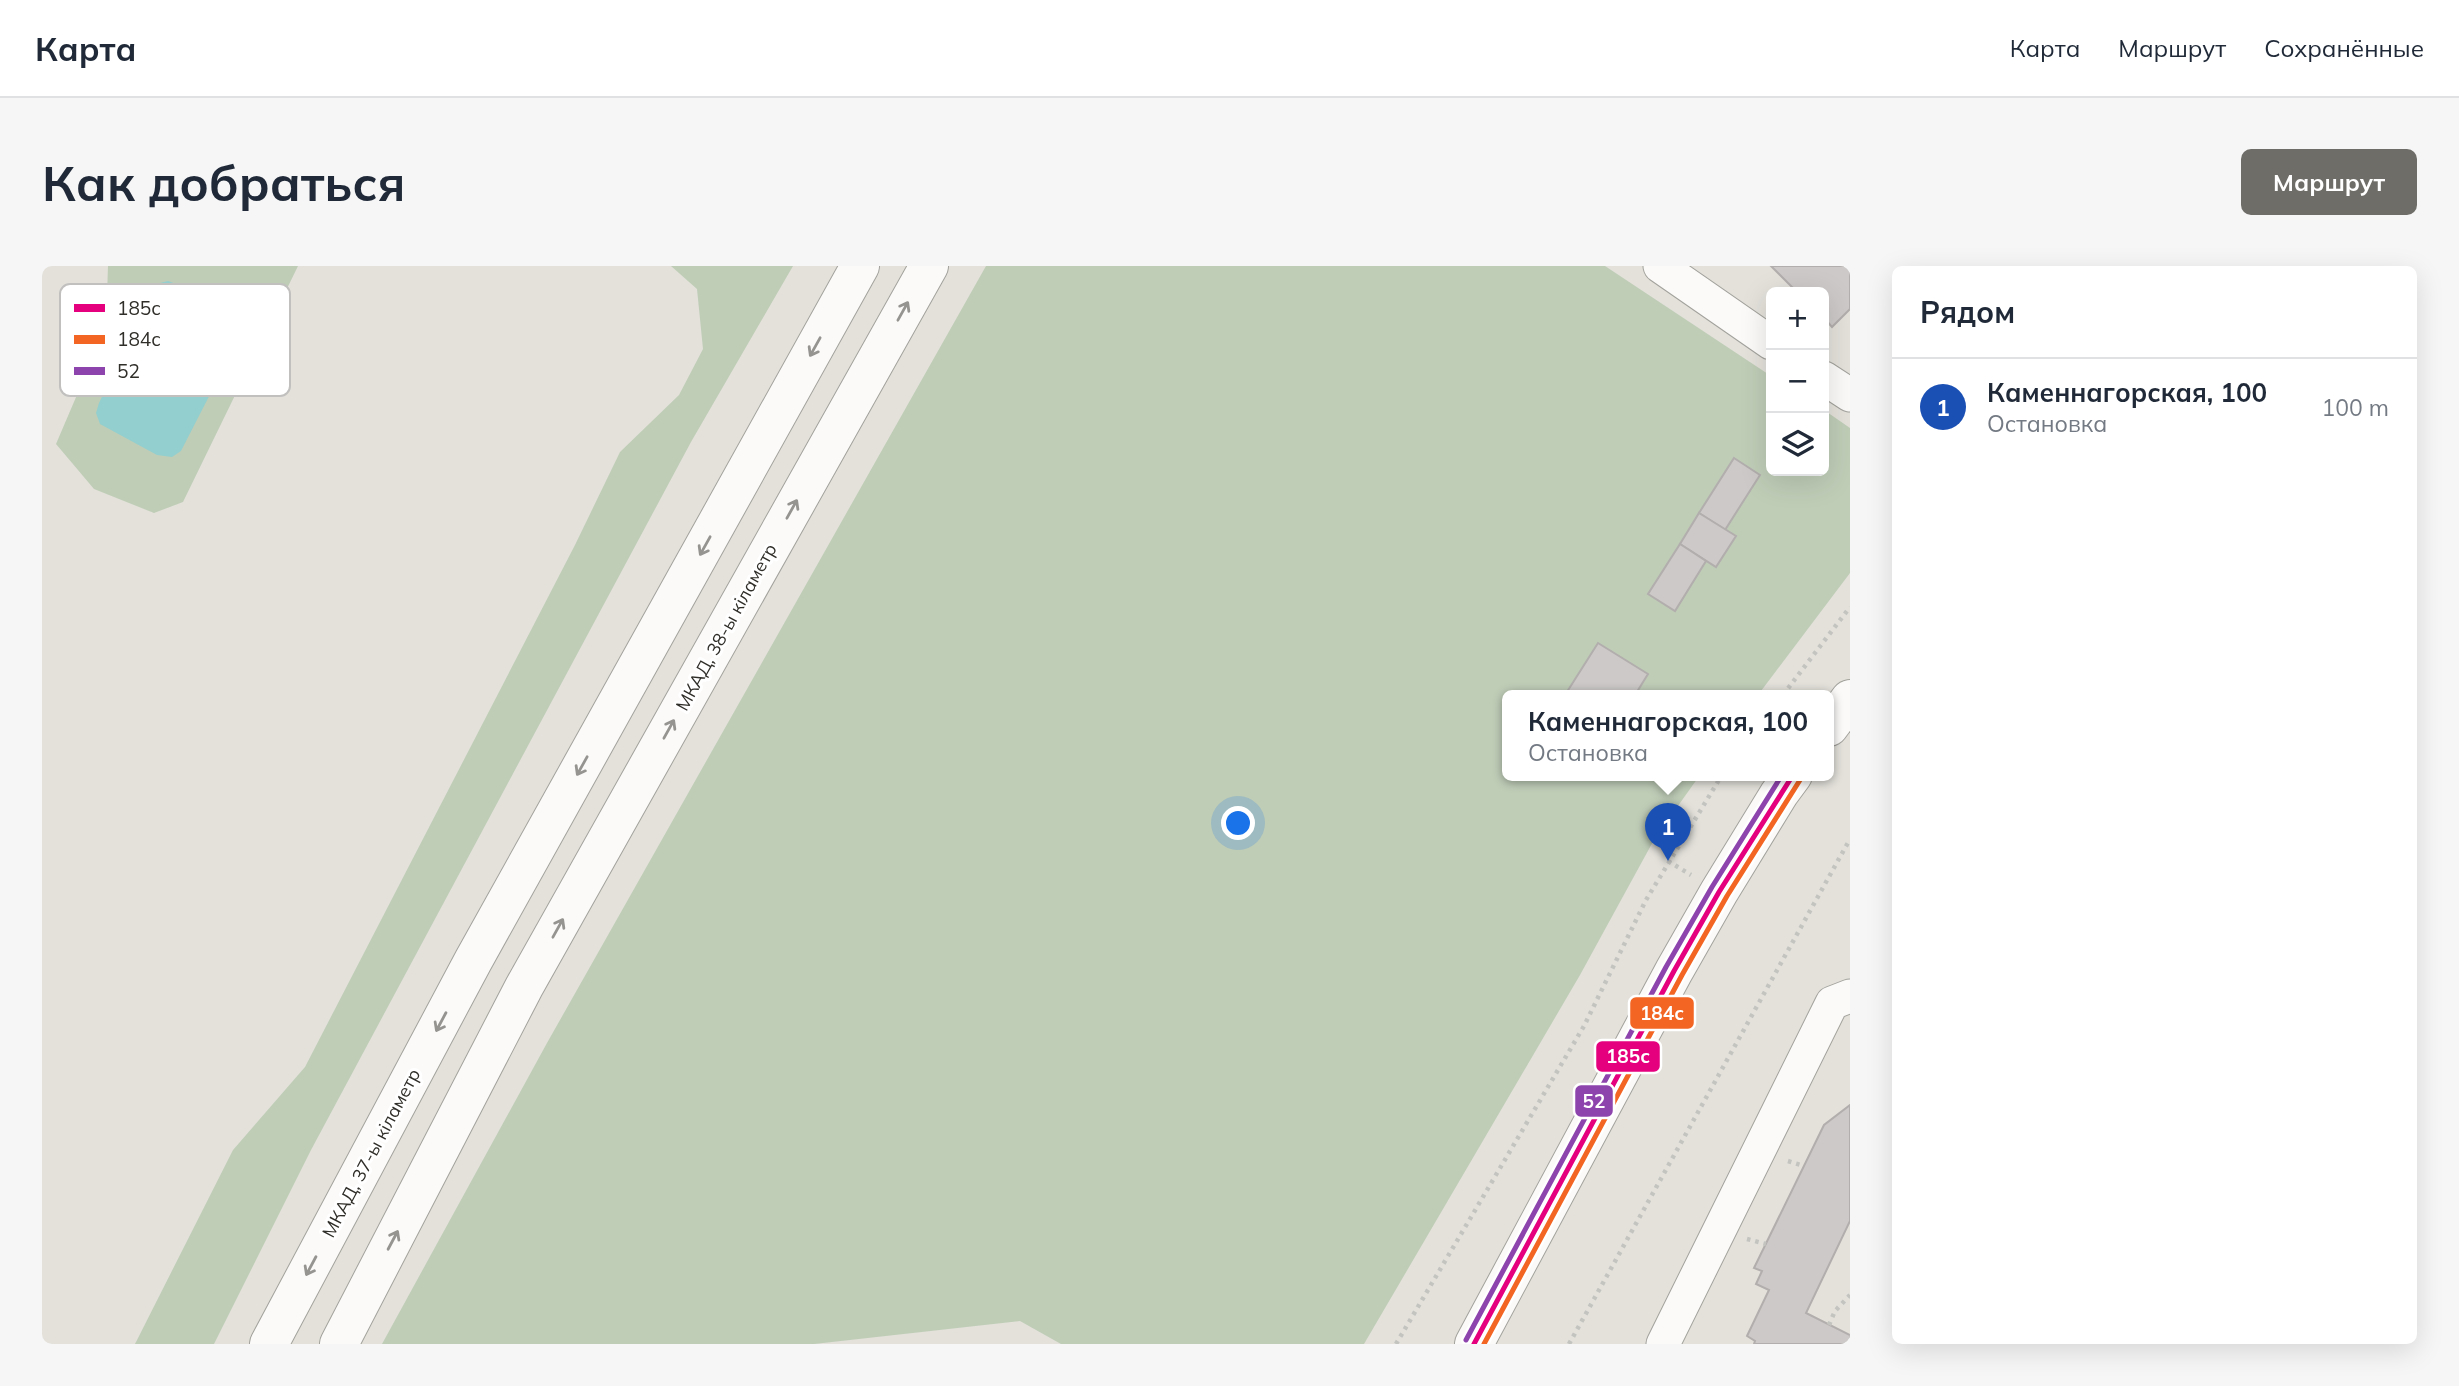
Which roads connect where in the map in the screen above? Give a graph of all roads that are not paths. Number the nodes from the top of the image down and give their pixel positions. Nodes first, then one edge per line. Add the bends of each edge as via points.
1 (860, 266) edge
2 (929, 266) edge
3 (1660, 266) edge
4 (1766, 340) edge
5 (1829, 381) edge
6 (1850, 395) edge
7 (1850, 699) edge
8 (1834, 720) edge
9 (1789, 781) edge
10 (1850, 996) edge
11 (269, 1344) edge
12 (339, 1344) edge
13 (1474, 1344) edge
14 (1663, 1344) edge

1 -> 11 main road, МКАД, 37-ы кіламетр via 473,961
12 -> 2 main road, МКАД, 38-ы кіламетр via 524,987
3 - 4 lane
5 - 6 lane
7 - 8 main road
9 - 13 main road via 1674,971
10 - 14 lane via 1832,1003

